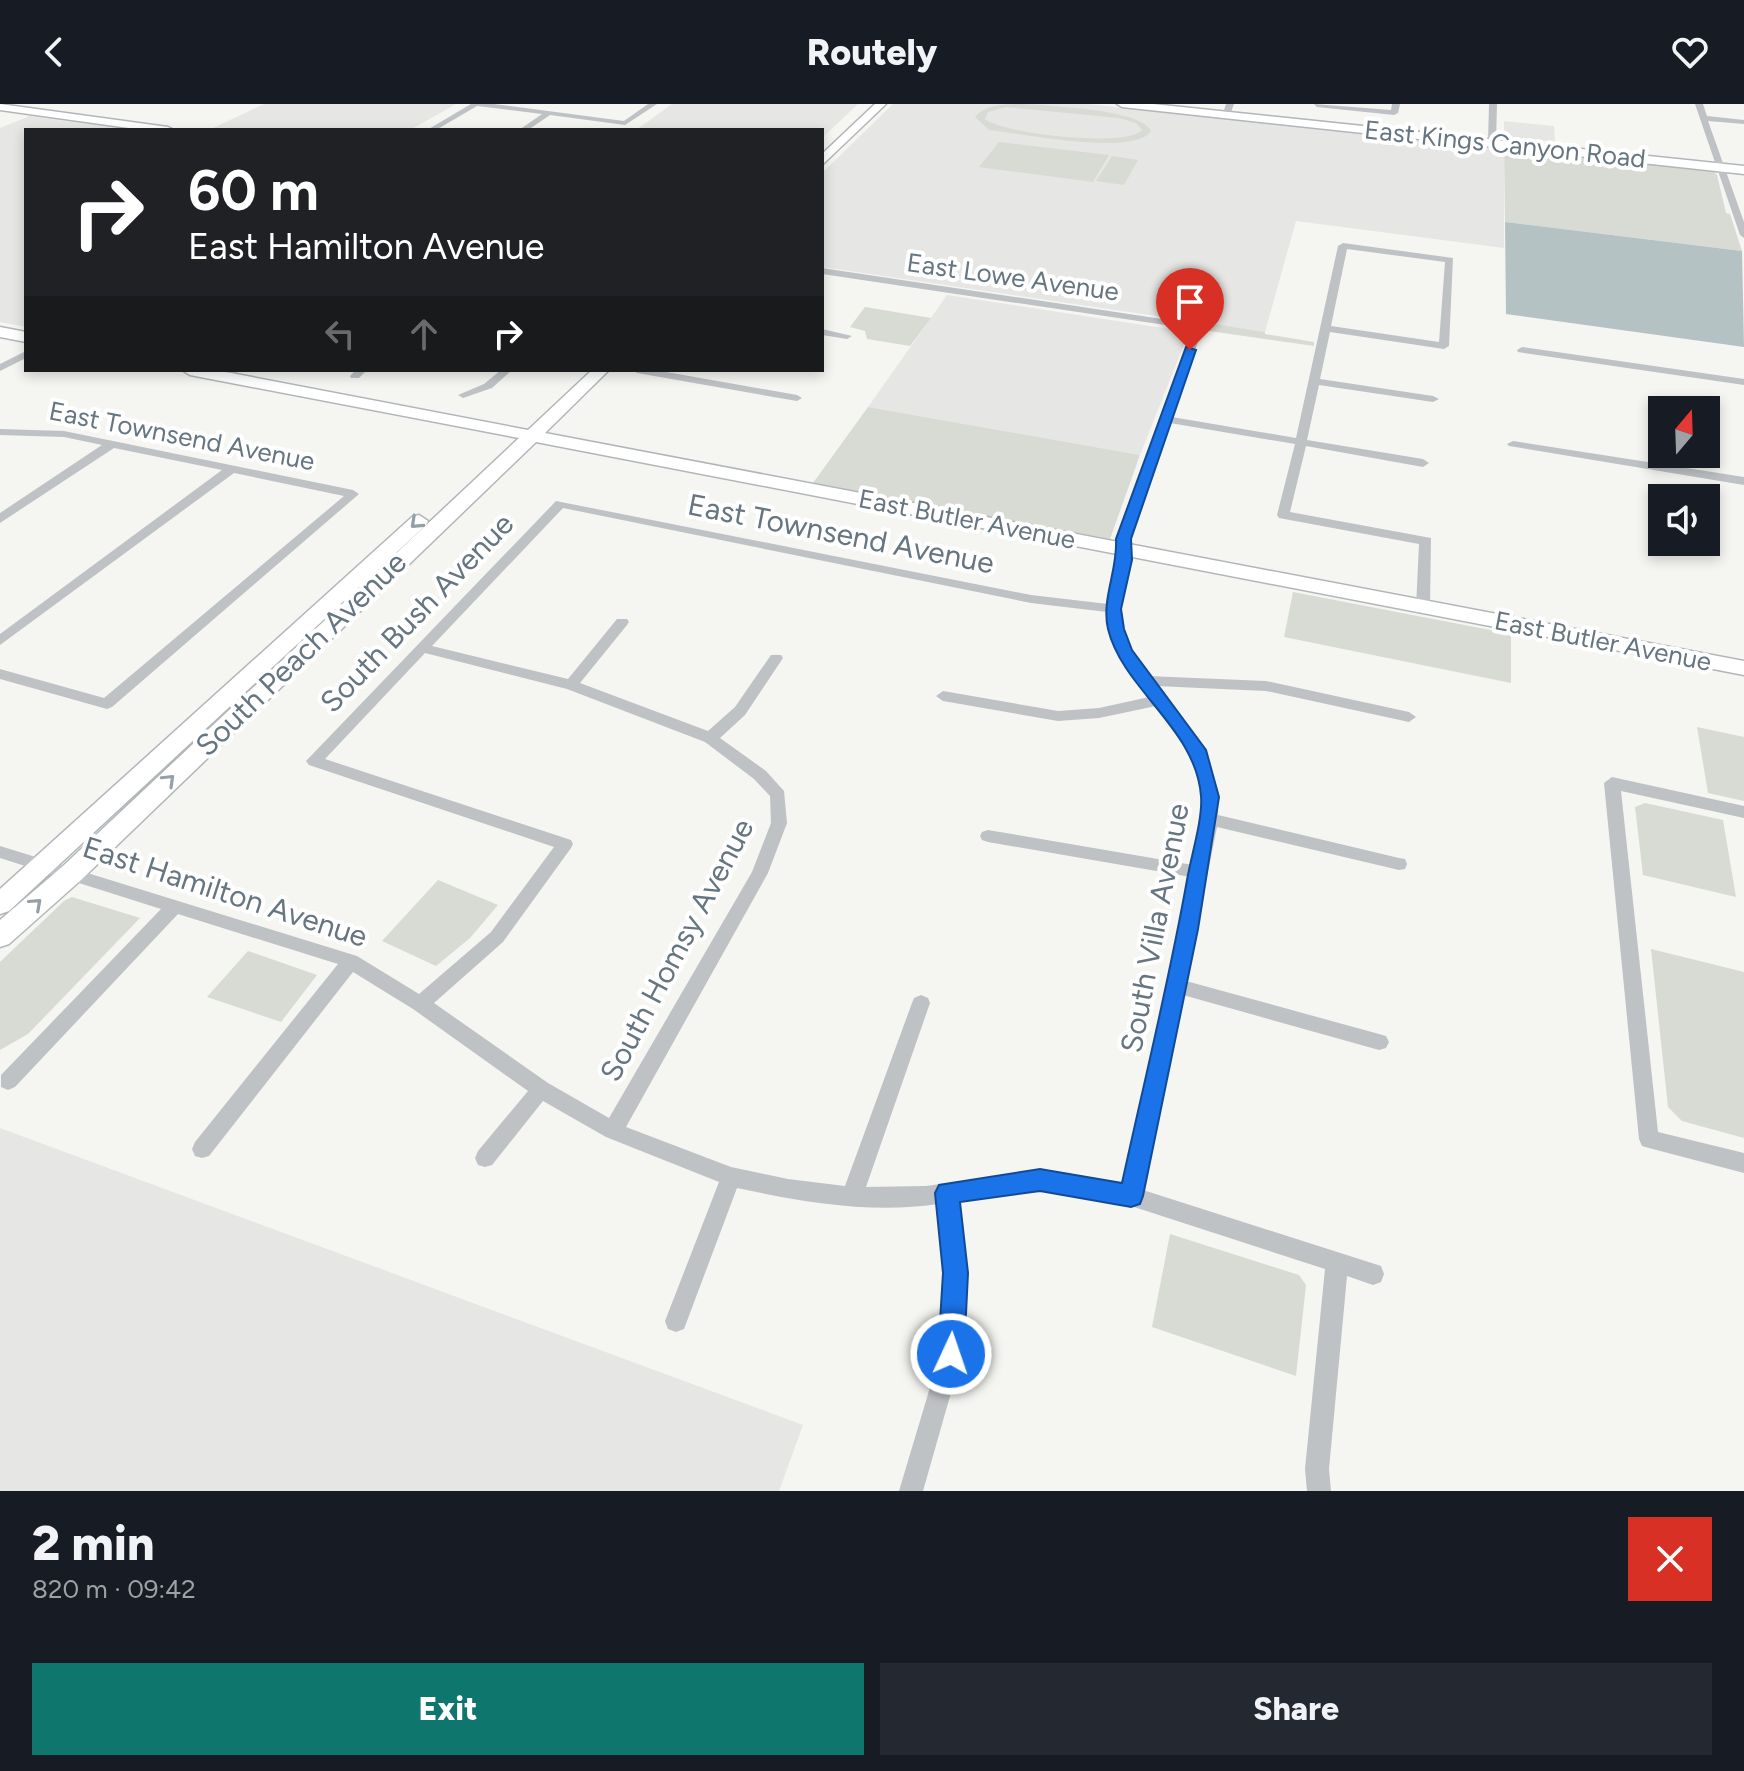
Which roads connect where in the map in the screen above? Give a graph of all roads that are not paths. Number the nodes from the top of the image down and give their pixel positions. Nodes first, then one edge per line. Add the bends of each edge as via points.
1 (59, 104) edge
2 (476, 104) edge
3 (866, 104) edge
4 (881, 104) edge
5 (1122, 104) edge
6 (1173, 104) edge
7 (1396, 104) edge
8 (1493, 104) edge
9 (1699, 104) edge
10 (637, 105) edge
11 (651, 105) edge
12 (1317, 105) edge
13 (0, 107) edge
14 (1229, 107) edge
15 (1355, 109) junction
16 (38, 112) junction
17 (549, 113) junction
18 (1704, 118) junction
19 (1352, 121) junction
20 (1744, 122) edge
21 (625, 123) junction
22 (154, 128) edge
23 (434, 128) edge
24 (526, 128) edge
25 (618, 128) edge
26 (1492, 140) junction
27 (825, 150) edge
28 (1718, 165) junction
29 (1744, 168) edge
30 (1744, 235) edge
31 (824, 271) edge
32 (1198, 327) joint
33 (1326, 328) junction
34 (0, 332) edge
35 (824, 332) edge
36 (847, 336) dead end
37 (24, 337) edge
38 (1522, 350) dead end
39 (24, 355) edge
40 (0, 368) edge
41 (210, 372) edge
42 (505, 372) edge
43 (580, 372) edge
44 (599, 372) edge
45 (648, 372) edge
46 (230, 374) edge
47 (1315, 381) junction
48 (1744, 382) edge
49 (463, 395) dead end
50 (797, 398) dead end
51 (1433, 399) dead end
52 (1165, 419) junction
53 (0, 432) edge
54 (524, 433) junction
55 (1301, 442) junction
56 (113, 443) junction
57 (1513, 444) dead end
58 (619, 452) junction
59 (1423, 463) dead end
60 (233, 468) junction
61 (485, 481) junction
62 (1744, 481) edge
63 (560, 504) joint
64 (0, 519) edge
65 (1124, 550) junction
66 (1423, 607) junction
67 (1113, 609) junction
68 (622, 622) dead end
69 (0, 641) edge
70 (422, 648) junction
71 (776, 658) dead end
72 (1744, 668) edge
73 (0, 674) edge
74 (1145, 681) junction
75 (571, 685) junction
76 (943, 696) dead end
77 (1159, 700) junction
78 (206, 716) junction
79 (1409, 717) dead end
80 (710, 738) junction
81 (1744, 812) edge
82 (1209, 819) junction
83 (988, 836) dead end
84 (0, 852) edge
85 (1399, 864) dead end
86 (43, 865) junction
87 (1199, 872) junction
88 (72, 873) junction
89 (0, 904) edge
90 (176, 905) junction
91 (0, 936) edge
92 (351, 961) junction
93 (1177, 986) junction
94 (921, 1003) dead end
95 (420, 1004) junction
96 (1379, 1042) dead end
97 (8, 1081) dead end
98 (541, 1089) junction
99 (613, 1131) junction
100 (202, 1149) dead end
101 (485, 1158) dead end
102 (1744, 1163) edge
103 (731, 1177) junction
104 (947, 1193) junction
105 (1131, 1196) junction
106 (852, 1197) junction
107 (1337, 1263) junction
108 (1373, 1274) dead end
109 (676, 1321) dead end
110 (911, 1491) edge
111 (1319, 1491) edge

1 - 16 main road
2 - 17 street
2 - 23 street
3 - 27 main road
4 - 27 main road
5 - 26 main road, East Kings Canyon Road
6 - 14 main road, East Kings Canyon Road
7 - 15 street via 1394,113
8 - 26 street
9 - 18 street
10 - 11 street
11 - 21 street
12 - 15 street
13 - 16 main road
14 - 19 main road, East Kings Canyon Road
15 - 19 street via 1360,111
16 - 22 main road
17 - 21 street
17 - 24 street
18 - 20 street
18 - 28 street
19 - 26 main road, East Kings Canyon Road
21 - 25 street
26 - 28 main road, East Kings Canyon Road
28 - 29 main road, East Kings Canyon Road
28 - 30 street
31 - 32 street, East Lowe Avenue
32 - 52 street, South Villa Avenue
33 - 33 street via 1343,246 1450,260 1444,346
33 - 47 street
34 - 37 main road
35 - 36 street
38 - 48 street
39 - 40 street
41 - 46 main road, East Butler Avenue
42 - 49 street via 488,386
43 - 54 main road, South Peach Avenue
44 - 54 main road, South Peach Avenue
45 - 50 street
46 - 54 main road, East Butler Avenue
47 - 51 street
47 - 55 street
52 - 55 street
52 - 65 street, South Villa Avenue via 1123,539
53 - 56 street, East Townsend Avenue via 54,432
54 - 58 main road, East Butler Avenue
54 - 61 main road, South Peach Avenue
54 -> 78 main road, South Peach Avenue
55 - 59 street
55 - 66 street via 1283,515 1426,541
56 - 60 street, East Townsend Avenue
56 - 64 street
57 - 62 street
58 - 61 main road via 541,444
58 - 65 main road, East Butler Avenue
60 - 69 street
60 - 73 street, East Townsend Avenue via 353,494 107,704
88 -> 61 main road, South Peach Avenue
63 - 67 street, East Townsend Avenue via 1031,599
63 - 70 street, South Bush Avenue
65 - 66 main road, East Butler Avenue
65 - 67 street, South Villa Avenue
66 - 72 main road, East Butler Avenue
67 - 74 street, South Villa Avenue via 1124,651
68 - 75 street
70 - 75 street, South Homsy Avenue
70 - 95 street, South Bush Avenue via 314,761 565,844 497,937
71 - 80 street via 740,711
74 - 77 street, South Villa Avenue
74 - 79 street via 1266,686
75 - 80 street, South Homsy Avenue
76 - 77 street via 1058,716
77 - 82 street, South Villa Avenue via 1197,750 1209,785
78 - 86 main road, South Peach Avenue
78 - 88 main road via 74,855
80 - 99 street, South Homsy Avenue via 778,795 779,823 760,873
81 - 102 street via 1612,783 1649,1139
82 - 85 street
82 - 87 street, South Villa Avenue
83 - 87 street
84 - 86 street, East Hamilton Avenue
86 - 88 street, East Hamilton Avenue
86 - 89 main road, South Peach Avenue
87 - 93 street, South Villa Avenue
88 - 90 street, East Hamilton Avenue
91 -> 88 main road, South Peach Avenue
90 - 92 street, East Hamilton Avenue
90 - 97 street
92 - 95 street, East Hamilton Avenue
92 - 100 street
93 - 96 street
93 - 105 street, South Villa Avenue
94 - 106 street
95 - 98 street, East Hamilton Avenue
98 - 99 street, East Hamilton Avenue
98 - 101 street
99 - 103 street, East Hamilton Avenue
103 - 106 street, East Hamilton Avenue
103 - 109 street
104 - 105 street, East Hamilton Avenue via 1040,1180
104 - 106 street, East Hamilton Avenue
104 - 110 street via 955,1273 951,1354
105 - 107 street, East Hamilton Avenue
107 - 108 street, East Hamilton Avenue
107 - 111 street

